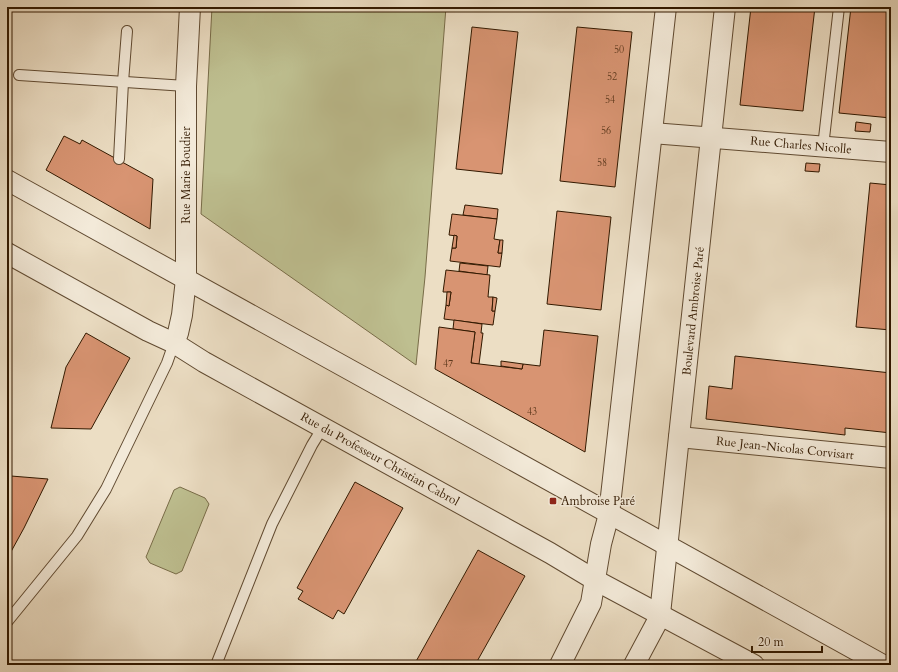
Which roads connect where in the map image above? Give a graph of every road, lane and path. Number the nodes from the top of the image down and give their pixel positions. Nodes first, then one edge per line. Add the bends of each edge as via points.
1 (190, 7) edge
2 (666, 7) edge
3 (725, 7) edge
4 (838, 7) edge
5 (127, 31) dead end
6 (19, 75) dead end
7 (122, 82) junction
8 (186, 86) junction
9 (652, 133) junction
10 (711, 138) junction
11 (823, 147) junction
12 (891, 152) edge
13 (119, 159) dead end
14 (7, 180) edge
15 (7, 253) edge
16 (186, 279) junction
17 (174, 343) junction
18 (323, 427) junction
19 (679, 437) junction
20 (891, 458) edge
21 (609, 514) junction
22 (667, 546) junction
23 (595, 580) junction
24 (660, 614) junction
25 (7, 622) edge
26 (216, 665) edge
27 (560, 665) edge
28 (634, 665) edge
29 (754, 665) edge
30 (883, 665) edge

1 - 8 street, Rue Marie Boudier
2 - 9 street
3 - 10 street, Boulevard Ambroise Paré
4 - 11 lane
5 - 7 lane
6 - 7 lane
7 - 8 lane
7 - 13 lane
8 - 16 street, Rue Marie Boudier
9 - 10 street, Rue Charles Nicolle
9 - 21 street
10 - 11 street, Rue Charles Nicolle
10 - 19 street, Boulevard Ambroise Paré
11 - 12 street, Rue Charles Nicolle
14 - 16 street
15 - 17 street, Rue du Professeur Christian Cabrol
16 - 17 street, Rue Marie Boudier via 182,315
16 - 21 street
17 - 18 street, Rue du Professeur Christian Cabrol
17 - 25 lane via 167,364 106,489 77,536
18 - 23 street, Rue du Professeur Christian Cabrol
18 - 26 lane via 272,524
19 - 20 street, Rue Jean-Nicolas Corvisart
19 - 22 street, Boulevard Ambroise Paré
21 - 22 street
21 - 23 street
22 - 24 street, Boulevard Ambroise Paré
22 - 30 street
23 - 24 street, Rue du Professeur Christian Cabrol
23 - 27 street via 591,603
24 - 28 street, Boulevard Ambroise Paré
24 - 29 street, Rue du Professeur Christian Cabrol

